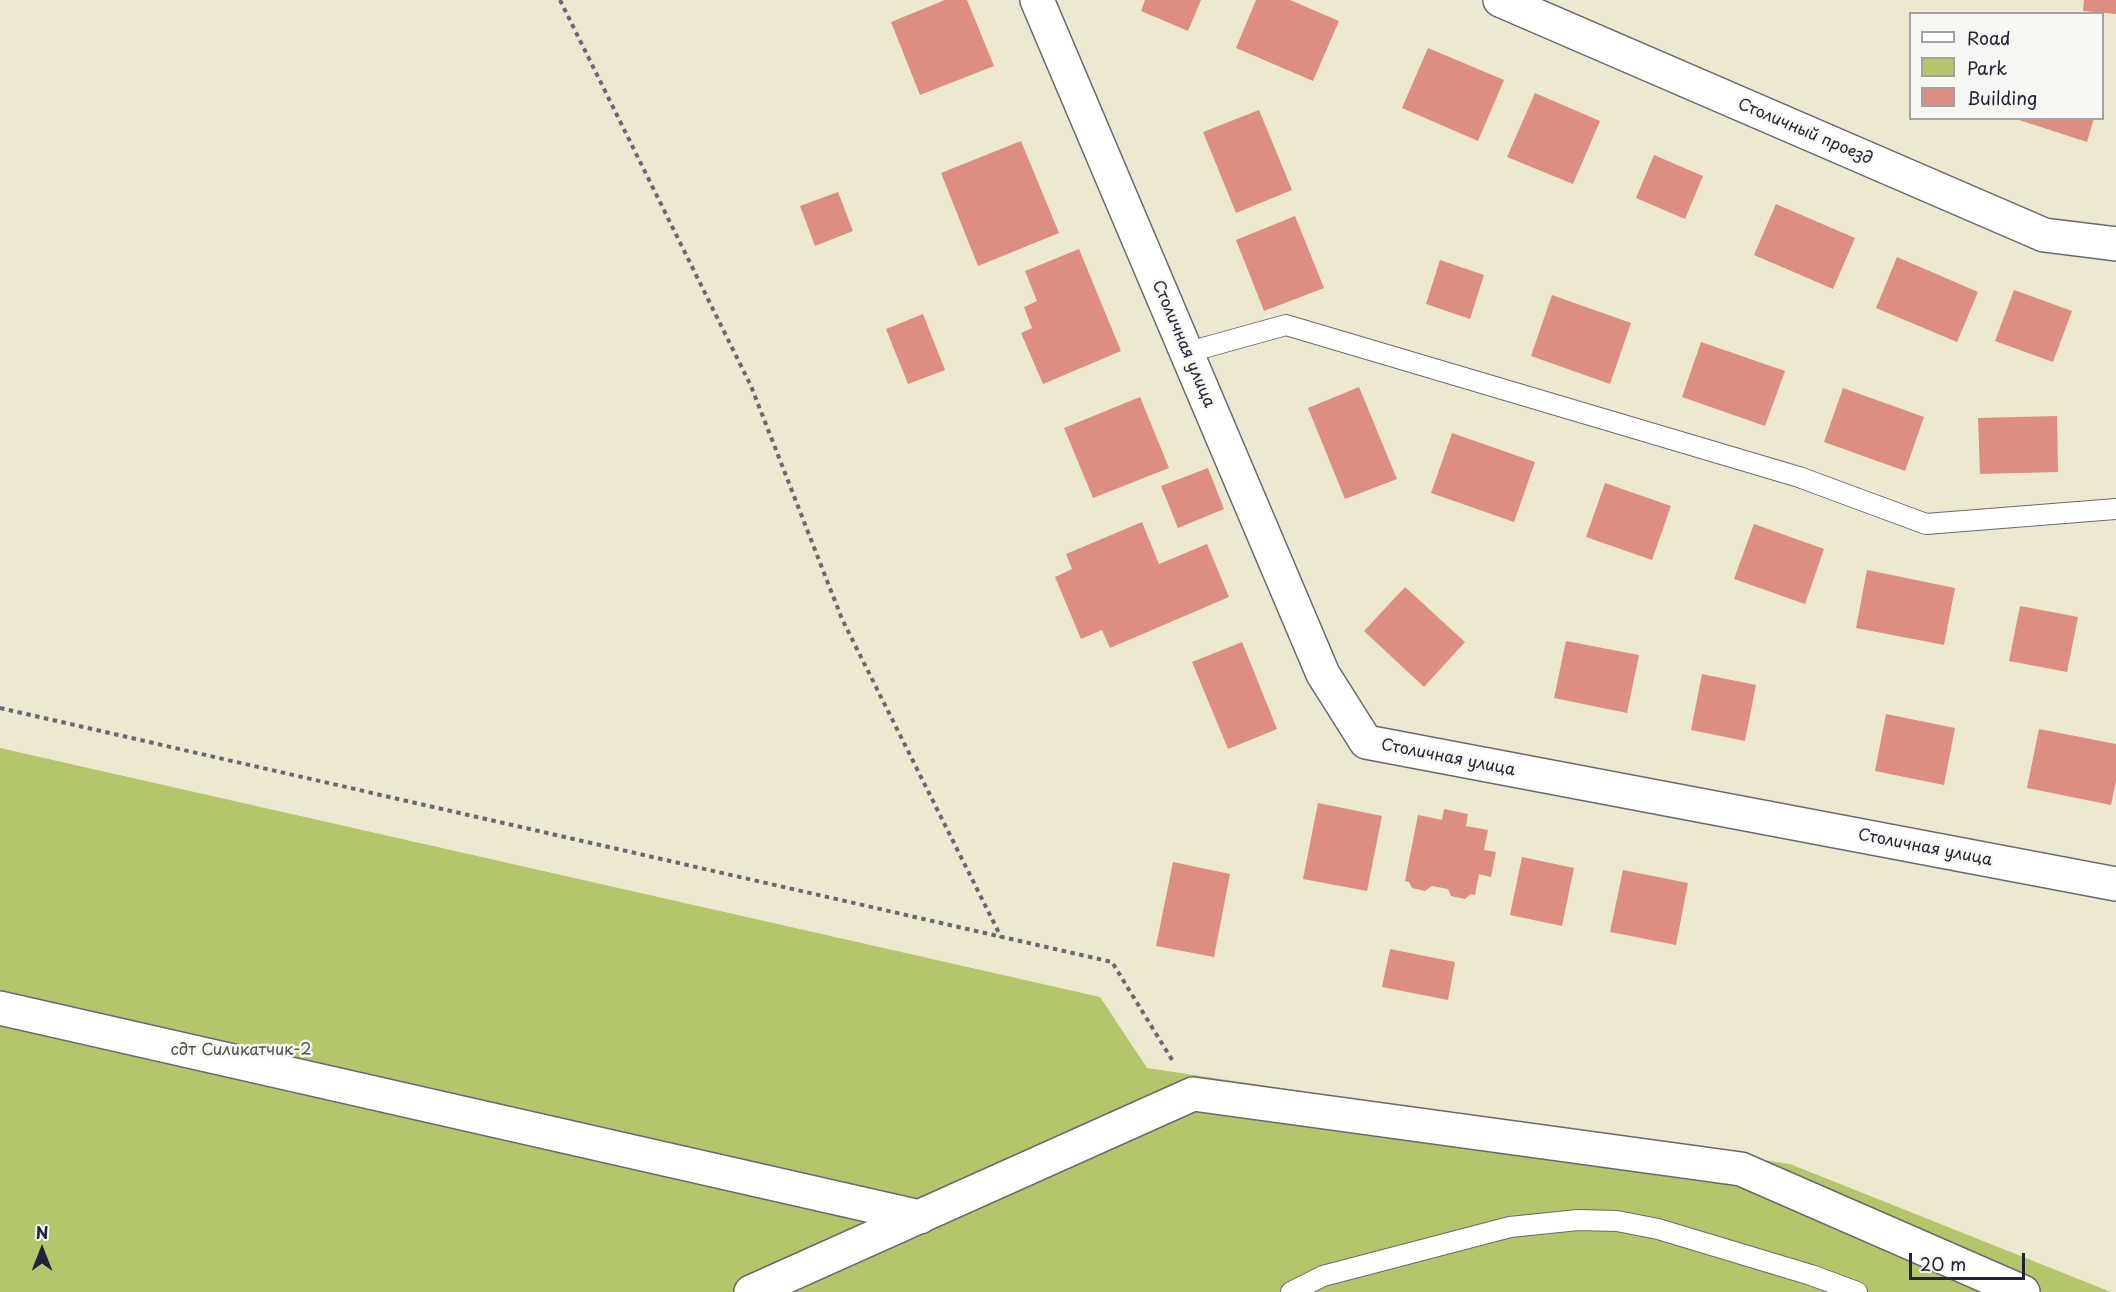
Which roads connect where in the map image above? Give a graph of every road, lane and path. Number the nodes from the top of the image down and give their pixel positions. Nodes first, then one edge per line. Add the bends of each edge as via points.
1 (560, 0) edge
2 (1037, 0) edge
3 (1500, 0) edge
4 (2116, 244) edge
5 (1188, 355) junction
6 (2116, 509) edge
7 (0, 708) edge
8 (2116, 884) edge
9 (1001, 937) junction
10 (0, 1008) edge
11 (1193, 1094) junction
12 (920, 1216) junction
13 (751, 1292) edge
14 (1291, 1292) edge
15 (1857, 1292) edge
16 (2023, 1292) edge

1 - 9 path via 752,386 842,618
2 - 5 street, Столичная улица
3 - 4 street, Столичный проезд via 2044,235
5 - 6 lane via 1286,325 1799,477 1926,524
5 - 8 street, Столичная улица via 1323,674 1366,742
7 - 9 path
9 - 11 path via 1112,962
10 - 12 street
11 - 12 street
11 - 16 street via 1742,1169
12 - 13 street
14 - 15 lane via 1323,1276 1510,1227 1578,1220 1617,1221 1658,1229

